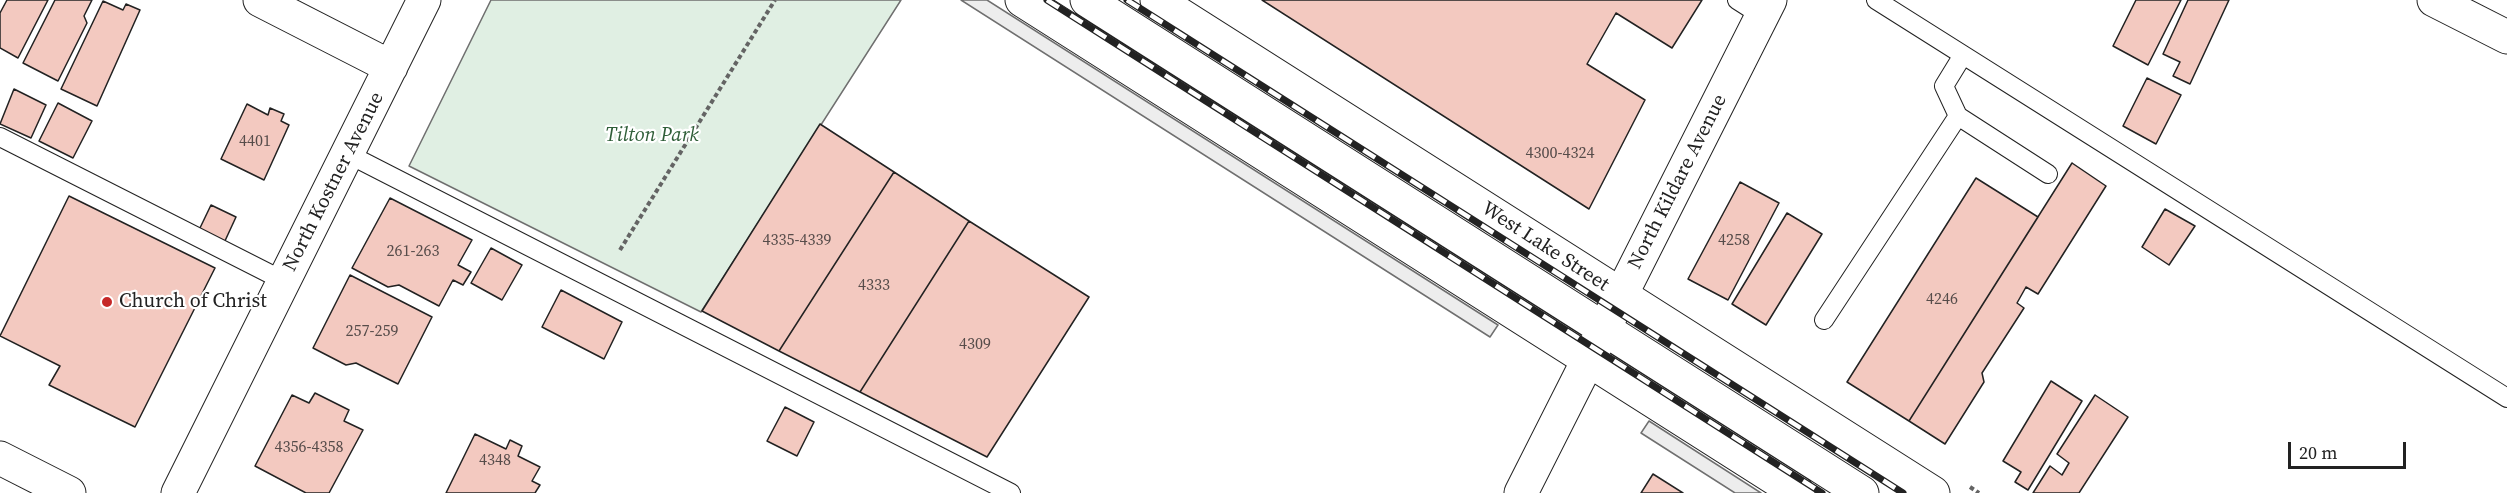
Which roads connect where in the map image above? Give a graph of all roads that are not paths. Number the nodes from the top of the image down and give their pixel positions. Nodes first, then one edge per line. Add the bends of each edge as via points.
1 (260, 0) edge
2 (424, 0) edge
3 (1022, 0) edge
4 (1087, 0) edge
5 (1157, 0) edge
6 (1876, 0) edge
7 (2434, 0) edge
8 (1756, 5) edge
9 (2507, 37) edge
10 (1963, 55) junction
11 (391, 67) junction
12 (1958, 116) junction
13 (0, 137) edge
14 (348, 154) junction
15 (2048, 174) dead end
16 (284, 281) junction
17 (1621, 295) junction
18 (1824, 320) dead end
19 (1604, 328) junction
20 (1588, 360) junction
21 (2507, 398) edge
22 (0, 458) edge
23 (69, 493) edge
24 (178, 493) edge
25 (1011, 493) edge
26 (1521, 493) edge
27 (1798, 493) edge
28 (1862, 493) edge
29 (1933, 493) edge

1 - 11 main road
2 - 11 main road, North Kostner Avenue
3 - 20 main road
4 - 19 main road, West Lake Street
5 - 17 main road, West Lake Street
6 - 10 lane
7 - 9 main road
8 - 17 main road, North Kildare Avenue
10 - 12 lane via 1944,86
10 - 21 lane
11 - 14 main road, North Kostner Avenue
12 - 15 lane
12 - 18 lane
13 - 16 lane
14 - 16 main road, North Kostner Avenue
14 - 25 lane
16 - 24 main road, North Kostner Avenue
17 - 19 main road, North Kildare Avenue
17 - 29 main road, West Lake Street
19 - 20 main road, North Kildare Avenue
19 - 28 main road, West Lake Street
20 - 26 main road, North Kildare Avenue
20 - 27 main road
22 - 23 main road

